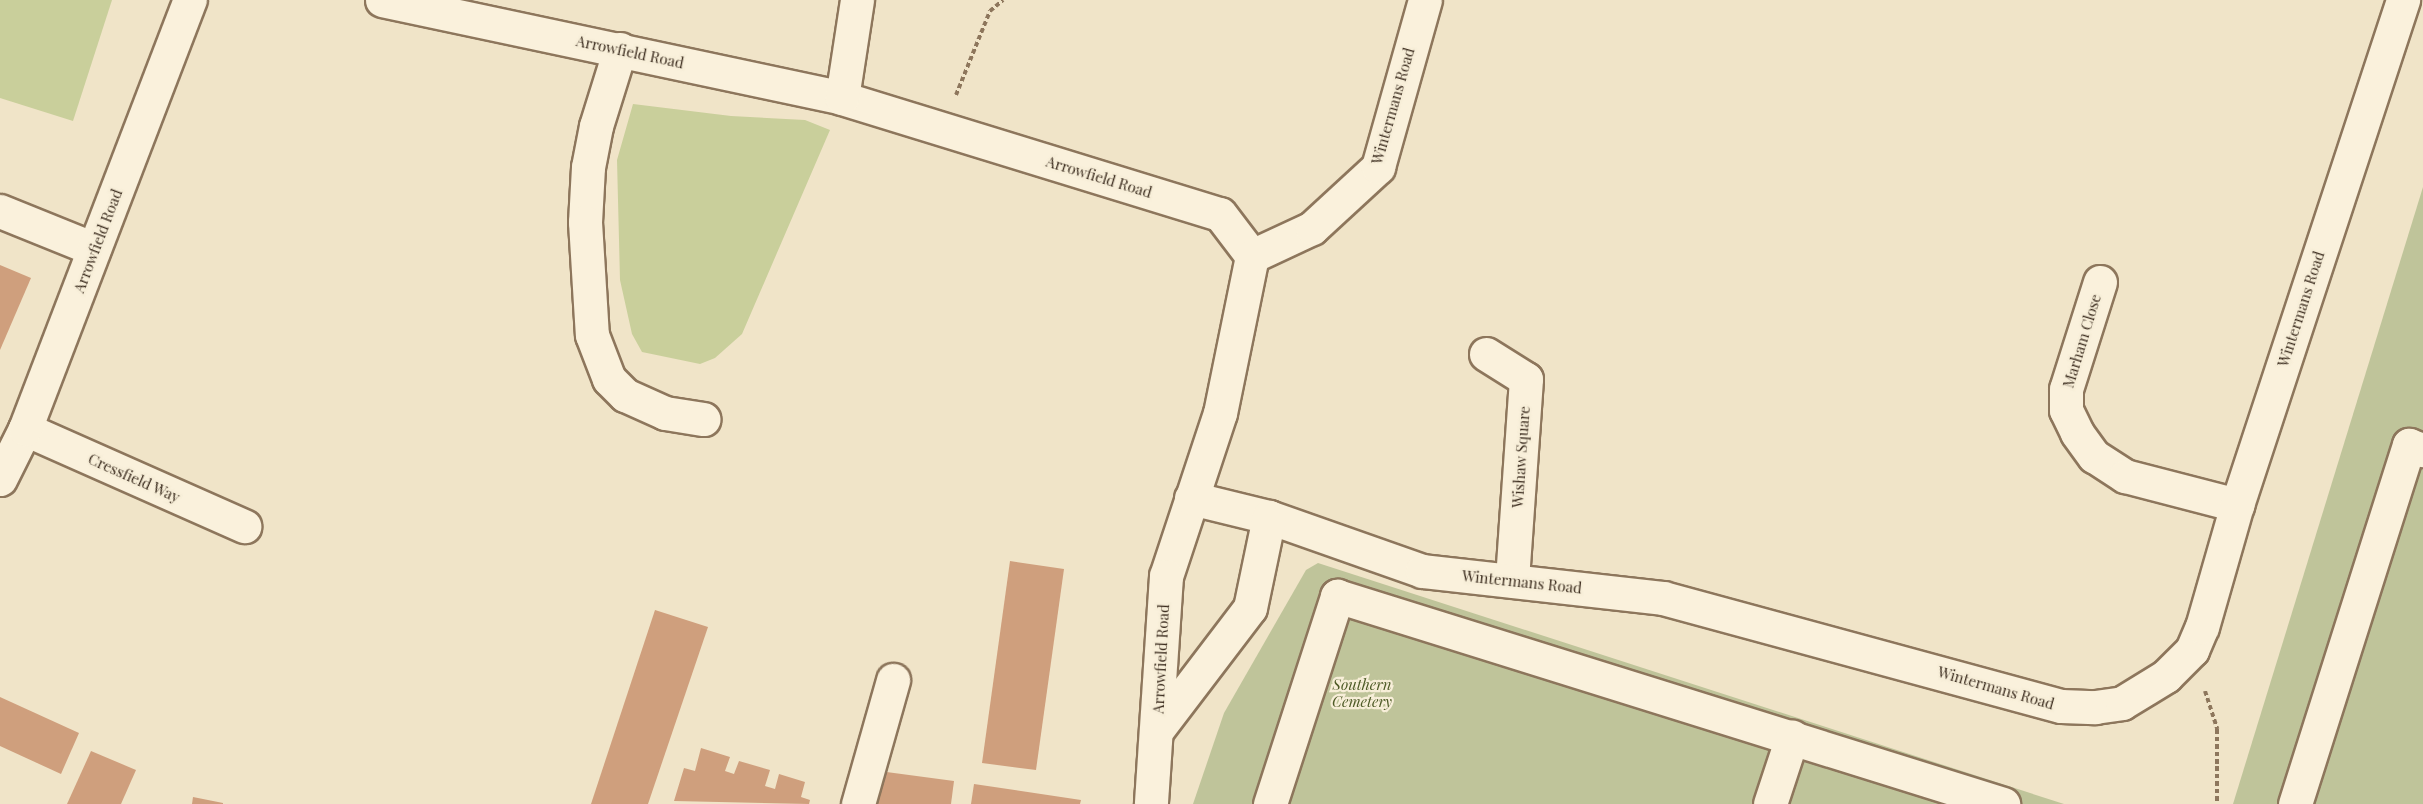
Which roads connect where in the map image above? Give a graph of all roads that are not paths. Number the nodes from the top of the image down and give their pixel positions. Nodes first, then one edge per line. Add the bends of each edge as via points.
1 (190, 0) edge
2 (382, 0) edge
3 (857, 0) edge
4 (1425, 0) edge
5 (2403, 0) edge
6 (620, 49) junction
7 (842, 98) junction
8 (0, 211) edge
9 (94, 249) junction
10 (1252, 256) junction
11 (2100, 282) dead end
12 (1486, 354) dead end
13 (704, 419) dead end
14 (25, 429) junction
15 (2423, 450) edge
16 (0, 479) edge
17 (1191, 498) junction
18 (2237, 505) junction
19 (1269, 517) junction
20 (244, 526) dead end
21 (1512, 581) junction
22 (893, 680) dead end
23 (1157, 730) junction
24 (1792, 737) junction
25 (858, 804) edge
26 (1151, 804) edge
27 (1270, 804) edge
28 (1770, 804) edge
29 (2003, 804) edge
30 (2295, 804) edge

1 - 9 street, Arrowfield Road
2 - 6 street, Arrowfield Road
3 - 7 street
4 - 10 street, Wintermans Road via 1378,167 1312,228
5 - 18 street, Wintermans Road
6 - 7 street, Arrowfield Road
6 - 13 street via 596,126 588,167 585,222 592,335 609,379 625,395 665,413
7 - 10 street, Arrowfield Road via 1220,214
8 - 9 street
9 - 14 street, Arrowfield Road
10 - 17 street, Arrowfield Road via 1220,413
11 - 18 street, Marham Close via 2067,389 2066,410 2077,433 2094,456 2125,476
12 - 21 street, Wishaw Square via 1526,379
14 - 16 street, Arrowfield Road
14 - 20 street, Cressfield Way
15 - 30 street via 2409,445
17 - 19 street, Wintermans Road
17 - 23 street, Arrowfield Road via 1166,576
18 - 21 street, Wintermans Road via 2192,650 2166,676 2122,703 2095,707 2061,706 1663,598
19 - 21 street, Wintermans Road via 1422,571
19 - 23 street via 1250,608
22 - 25 street
23 - 26 street, Arrowfield Road
24 - 27 street via 1337,596
24 - 28 street
24 - 29 street

